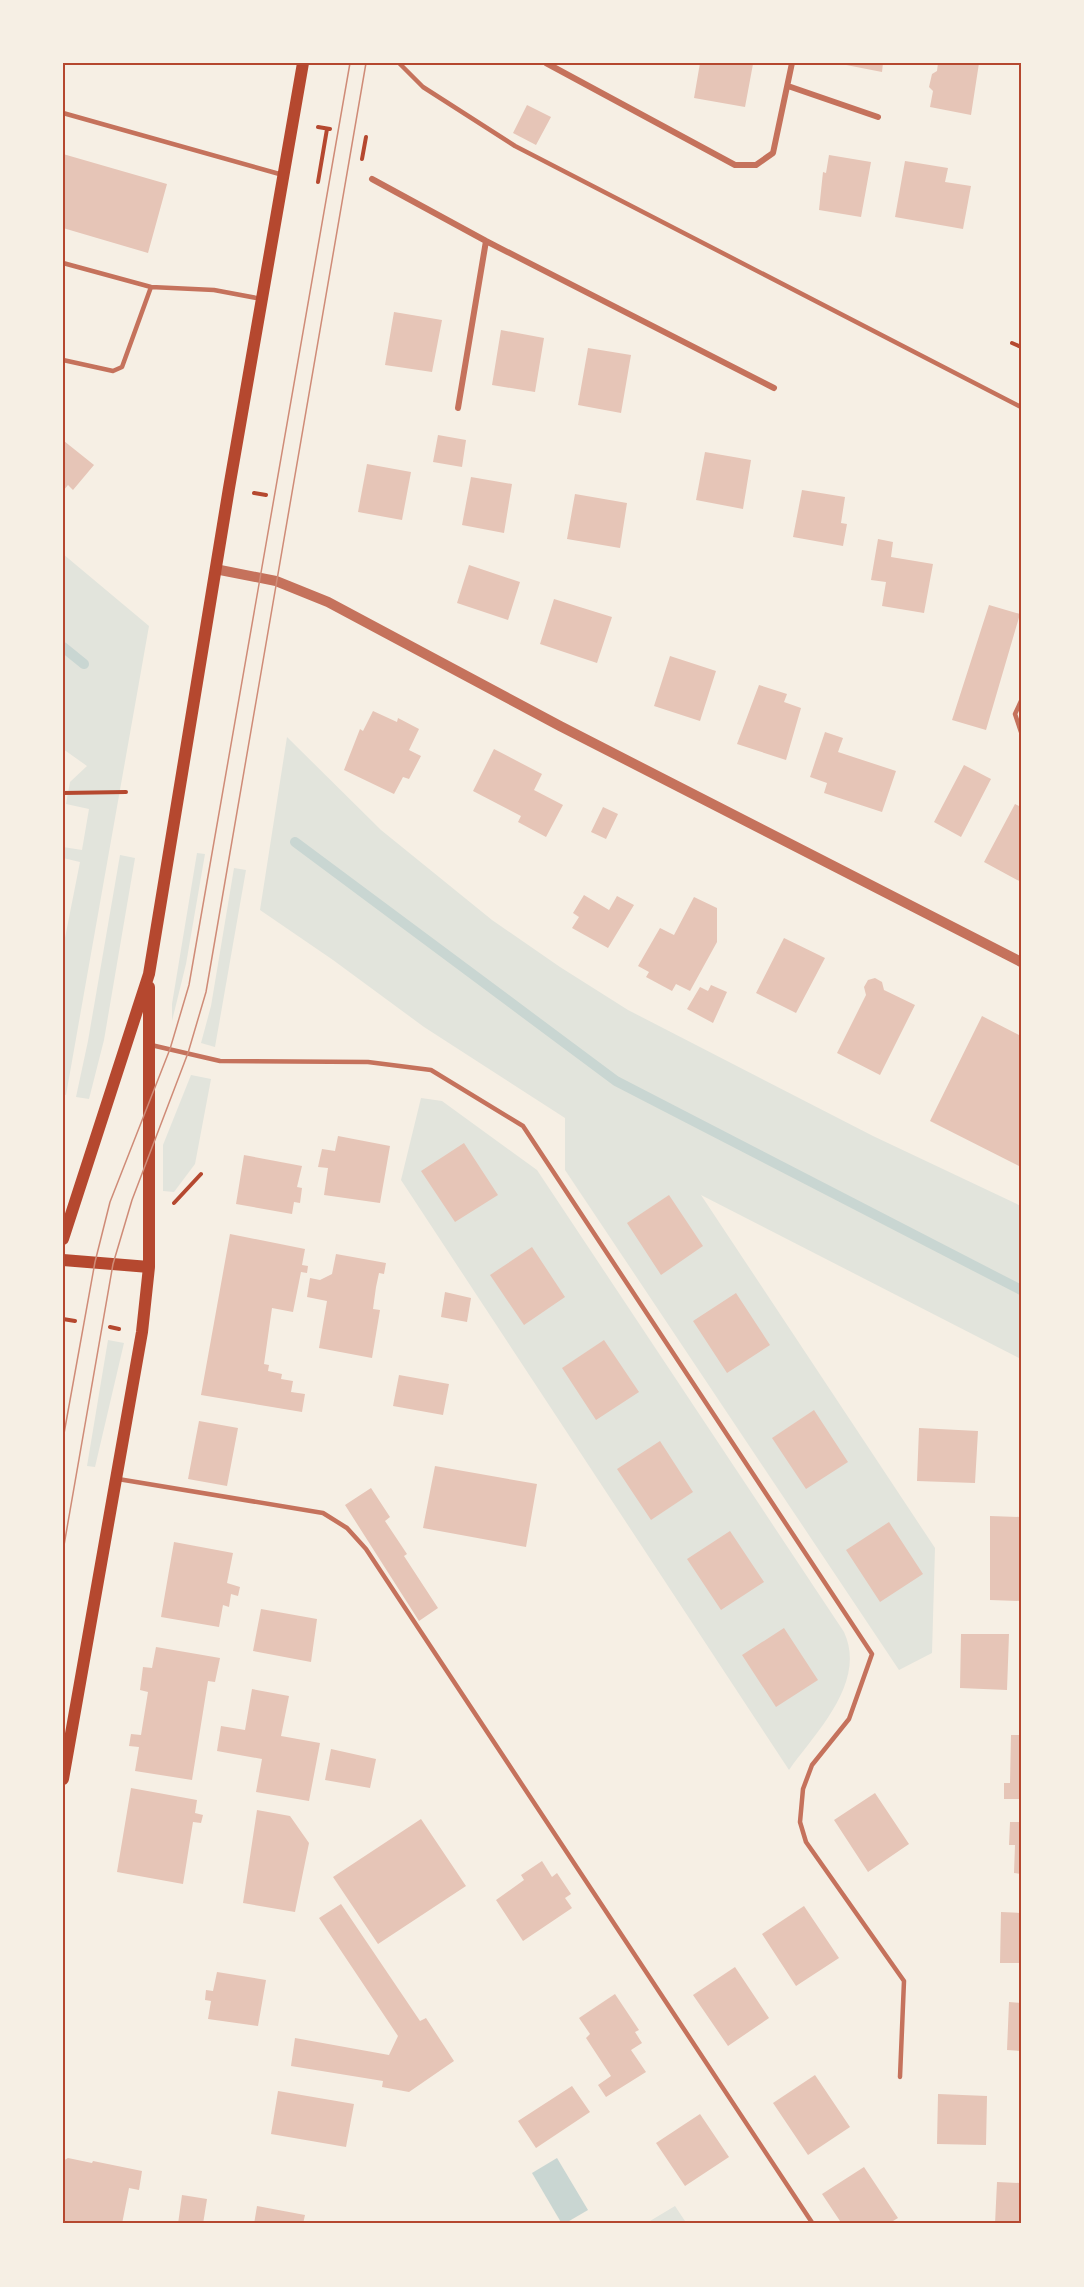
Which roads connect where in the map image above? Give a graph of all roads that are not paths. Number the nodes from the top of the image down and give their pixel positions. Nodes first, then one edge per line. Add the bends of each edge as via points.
1 (303, 63) edge
2 (399, 63) edge
3 (546, 63) edge
4 (792, 63) edge
5 (788, 86) junction
6 (63, 113) edge
7 (878, 117) dead end
8 (284, 176) junction
9 (372, 179) dead end
10 (486, 241) junction
11 (63, 263) edge
12 (151, 287) junction
13 (262, 299) junction
14 (63, 360) edge
15 (774, 388) dead end
16 (1021, 407) edge
17 (458, 408) dead end
18 (215, 569) junction
19 (1021, 701) edge
20 (1021, 732) edge
21 (1021, 962) edge
22 (149, 974) junction
23 (149, 1044) junction
24 (63, 1239) edge
25 (63, 1260) edge
26 (149, 1267) junction
27 (116, 1479) junction
28 (63, 1779) edge
29 (900, 2077) dead end
30 (813, 2224) edge

1 - 8 main road
2 - 16 lane via 423,87 515,146
3 - 5 street via 735,165 756,165 773,153
4 - 5 street
5 - 7 street
6 - 8 lane
8 - 13 main road
9 - 10 street
10 - 15 street
10 - 17 street
11 - 12 lane
12 - 13 lane via 214,290
12 - 14 lane via 122,367 113,371
13 - 18 main road
18 - 21 street via 276,581 328,602 560,726
18 - 22 main road
19 - 20 lane via 1015,714
22 - 23 main road
22 - 24 main road
23 - 26 main road
23 - 29 lane via 220,1061 368,1062 431,1070 523,1126 872,1654 849,1719 812,1765 803,1789 801,1822 806,1842 904,1981
25 - 26 main road
26 - 27 main road via 142,1332
27 - 28 main road
27 - 30 lane via 323,1513 347,1528 366,1549

